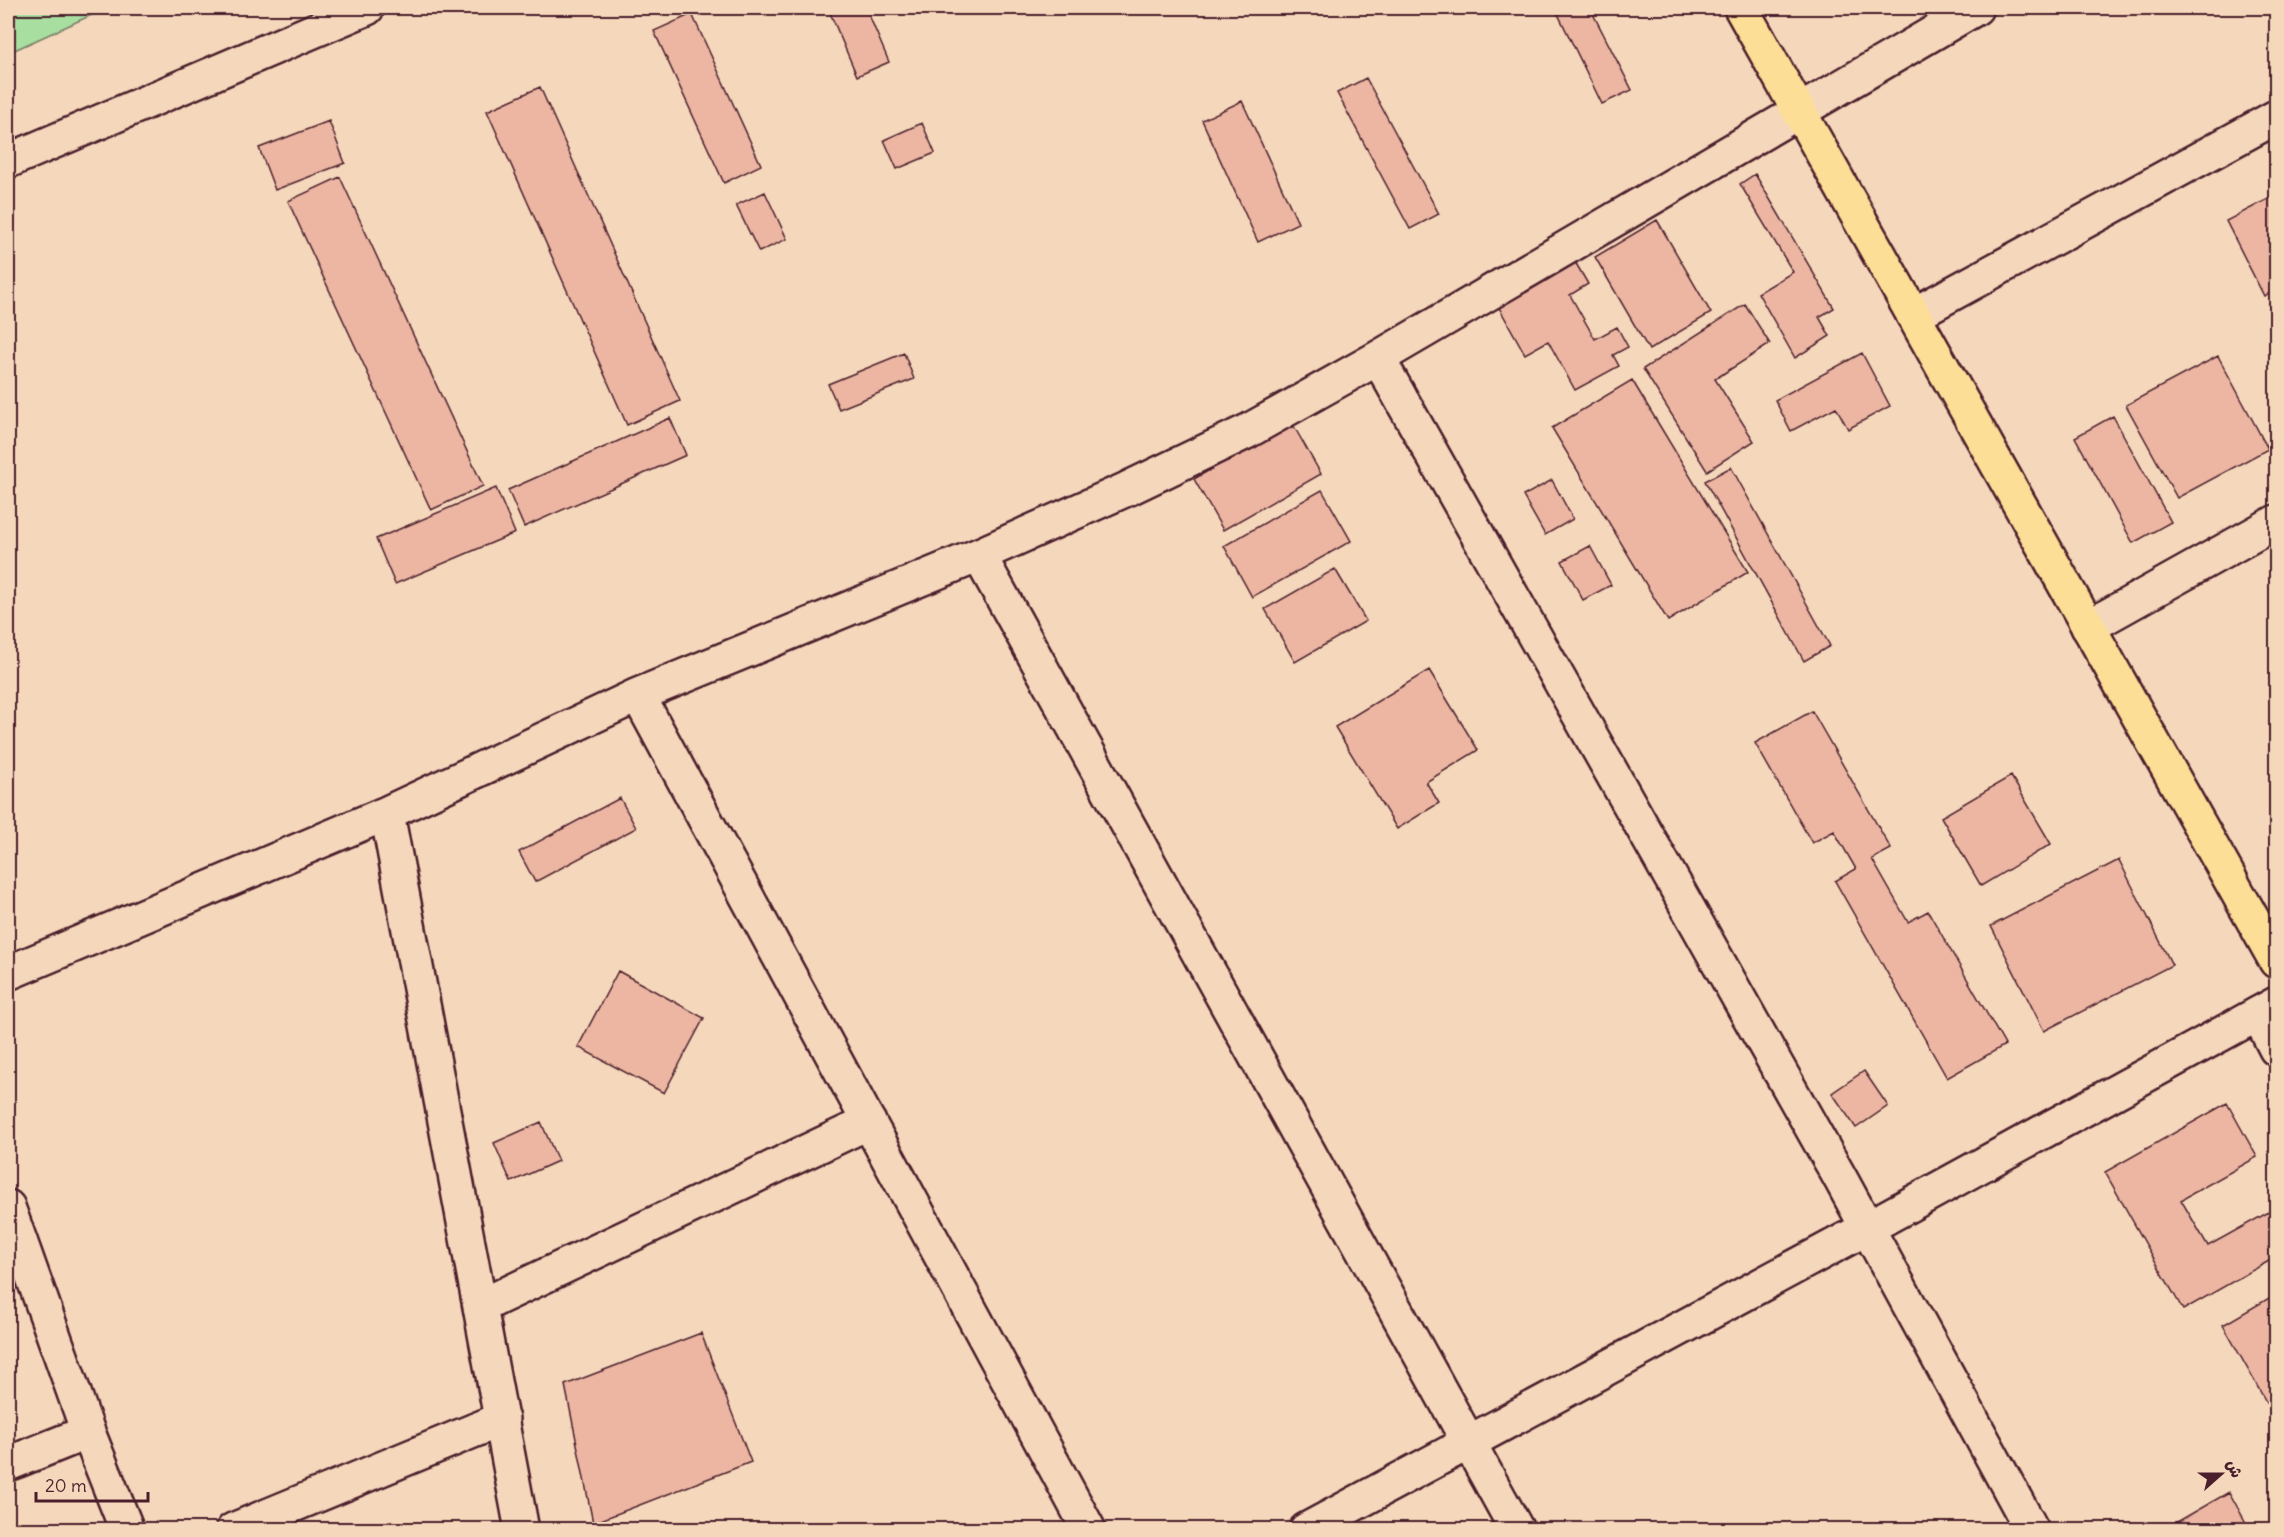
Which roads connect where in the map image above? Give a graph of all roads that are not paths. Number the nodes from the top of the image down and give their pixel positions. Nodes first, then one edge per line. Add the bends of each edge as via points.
1 (366, 8) edge
2 (1741, 8) edge
3 (1976, 8) edge
4 (1800, 112) junction
5 (2277, 117) edge
6 (8, 161) edge
7 (1913, 315) junction
8 (1378, 358) junction
9 (2277, 522) edge
10 (979, 555) junction
11 (2088, 627) junction
12 (638, 695) junction
13 (387, 813) junction
14 (2277, 961) edge
15 (8, 973) edge
16 (2267, 1009) edge
17 (2277, 1049) edge
18 (868, 1122) junction
19 (8, 1207) edge
20 (1867, 1228) junction
21 (481, 1306) junction
22 (502, 1419) junction
23 (88, 1432) junction
24 (1468, 1442) junction
25 (8, 1464) edge
26 (127, 1530) edge
27 (233, 1530) edge
28 (522, 1530) edge
29 (1089, 1530) edge
30 (1306, 1530) edge
31 (1517, 1530) edge
32 (2032, 1530) edge

1 - 6 street
2 - 4 main road
3 - 4 street
4 - 7 main road
4 - 8 street
5 - 7 street
7 - 11 main road
8 - 10 street via 1248,431
8 - 20 street
9 - 11 street
10 - 12 street
10 - 24 street
11 - 14 main road
12 - 13 street
12 - 18 street
13 - 15 street
13 - 21 street
16 - 17 street
16 - 20 street
18 - 21 street
18 - 29 street
19 - 23 street
20 - 24 street
20 - 32 street
21 - 22 street
22 - 27 street
22 - 28 street
23 - 25 street
23 - 26 street
24 - 30 street
24 - 31 street

